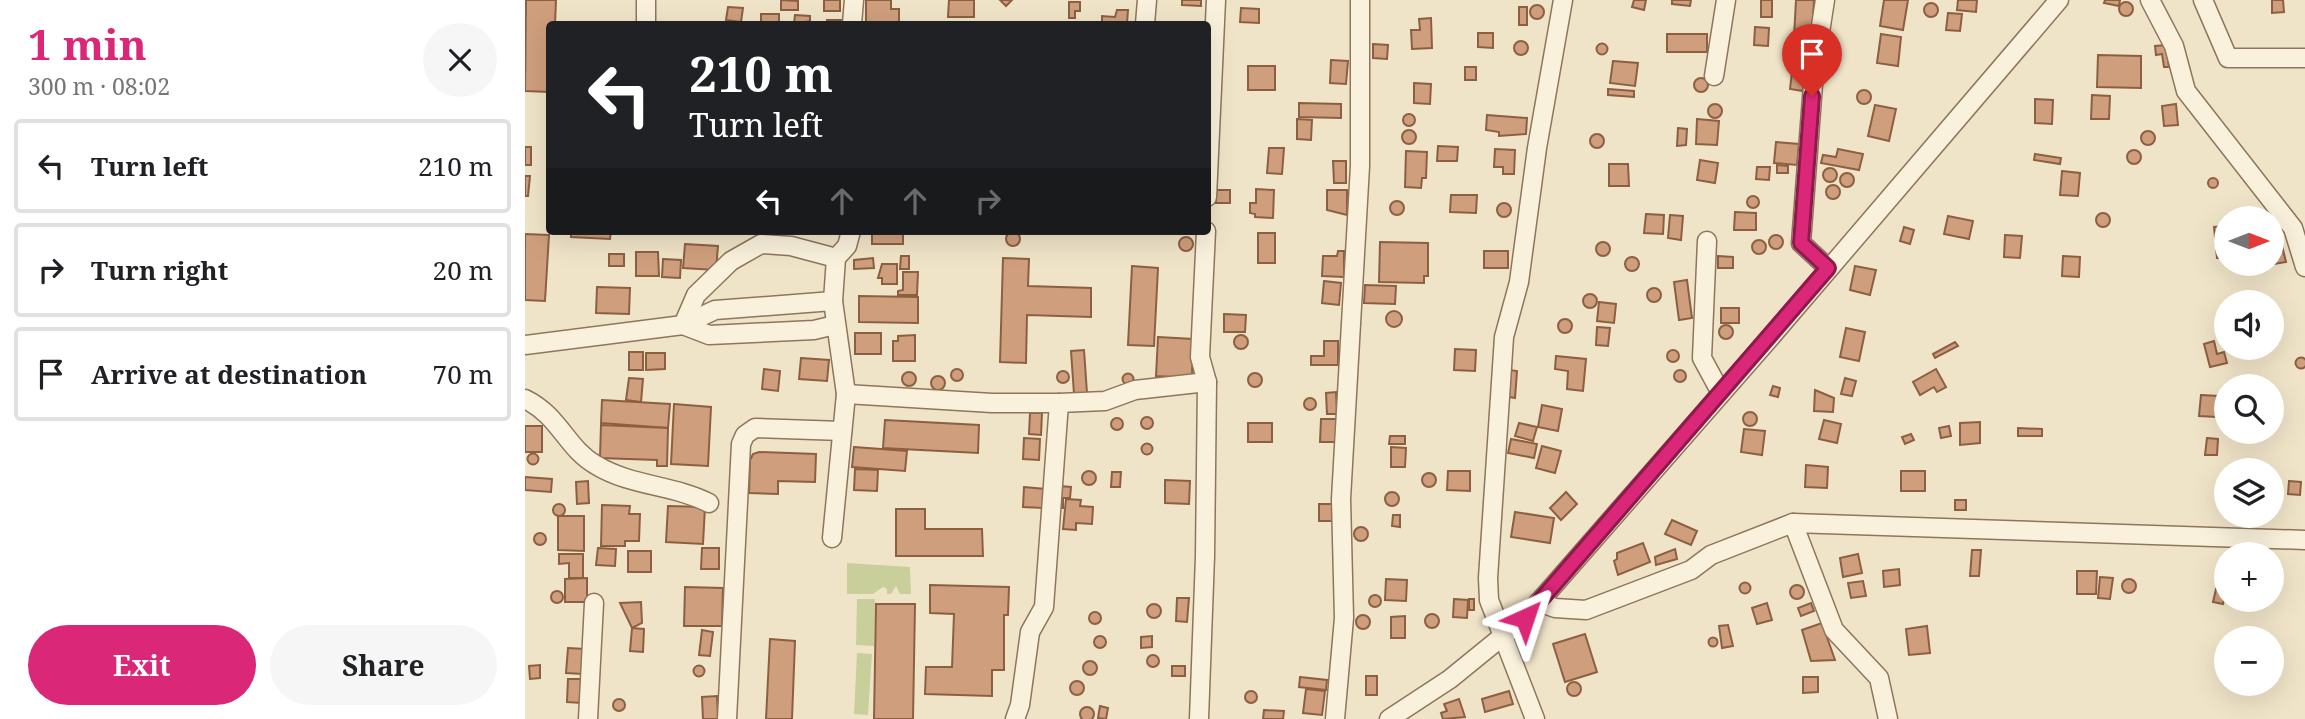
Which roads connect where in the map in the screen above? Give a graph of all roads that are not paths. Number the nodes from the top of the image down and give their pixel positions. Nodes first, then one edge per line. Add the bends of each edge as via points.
1 (646, 0) edge
2 (854, 0) edge
3 (1147, 0) edge
4 (1216, 0) edge
5 (1360, 0) edge
6 (1563, 0) edge
7 (1726, 0) edge
8 (1825, 0) edge
9 (2059, 0) edge
10 (2150, 0) edge
11 (2203, 0) edge
12 (646, 21) edge
13 (852, 21) edge
14 (1145, 21) edge
15 (2305, 58) edge
16 (1714, 76) dead end
17 (1211, 109) edge
18 (850, 235) edge
19 (1206, 235) edge
20 (1707, 241) dead end
21 (836, 258) junction
22 (2305, 267) edge
23 (1828, 268) junction
24 (833, 301) junction
25 (835, 325) junction
26 (683, 326) junction
27 (525, 345) edge
28 (1207, 382) junction
29 (1721, 393) junction
30 (846, 394) junction
31 (525, 399) edge
32 (1059, 403) junction
33 (842, 431) junction
34 (709, 503) dead end
35 (1793, 523) junction
36 (832, 538) dead end
37 (2305, 540) edge
38 (1539, 601) junction
39 (594, 603) dead end
40 (1503, 635) junction
41 (588, 719) edge
42 (727, 719) edge
43 (1015, 719) edge
44 (1199, 719) edge
45 (1335, 719) edge
46 (1389, 719) edge
47 (1535, 719) edge
48 (1888, 719) edge

1 - 12 street
2 - 13 street
3 - 14 street
4 - 17 street
5 - 45 street via 1360,166 1341,499 1344,611
6 - 40 street via 1519,282 1504,337 1488,578 1489,600
7 - 16 street
8 - 23 street via 1814,71 1801,243
9 - 23 street
10 - 22 street via 2174,46 2186,91 2293,228
11 - 15 street via 2228,58
18 - 21 street
19 - 28 street via 1201,357
20 - 29 street via 1702,358
21 - 24 street
21 - 26 street via 791,246 761,244 730,261 696,295
23 - 29 street
24 - 25 street
24 - 26 street via 715,310
25 - 26 street via 709,335
25 - 30 street
26 - 27 street
28 - 32 street via 1135,390 1105,401
28 - 44 street
29 - 38 street
30 - 32 street
30 - 33 street
31 - 34 street via 542,407 596,466
32 - 43 street via 1044,607 1025,649
33 - 36 street
33 - 42 street via 755,429 741,444
35 - 37 street
35 - 38 street via 1711,555 1691,570 1586,610 1555,608
35 - 48 street via 1833,630 1879,678
38 - 40 street
39 - 41 street
40 - 46 street via 1450,679
40 - 47 street

